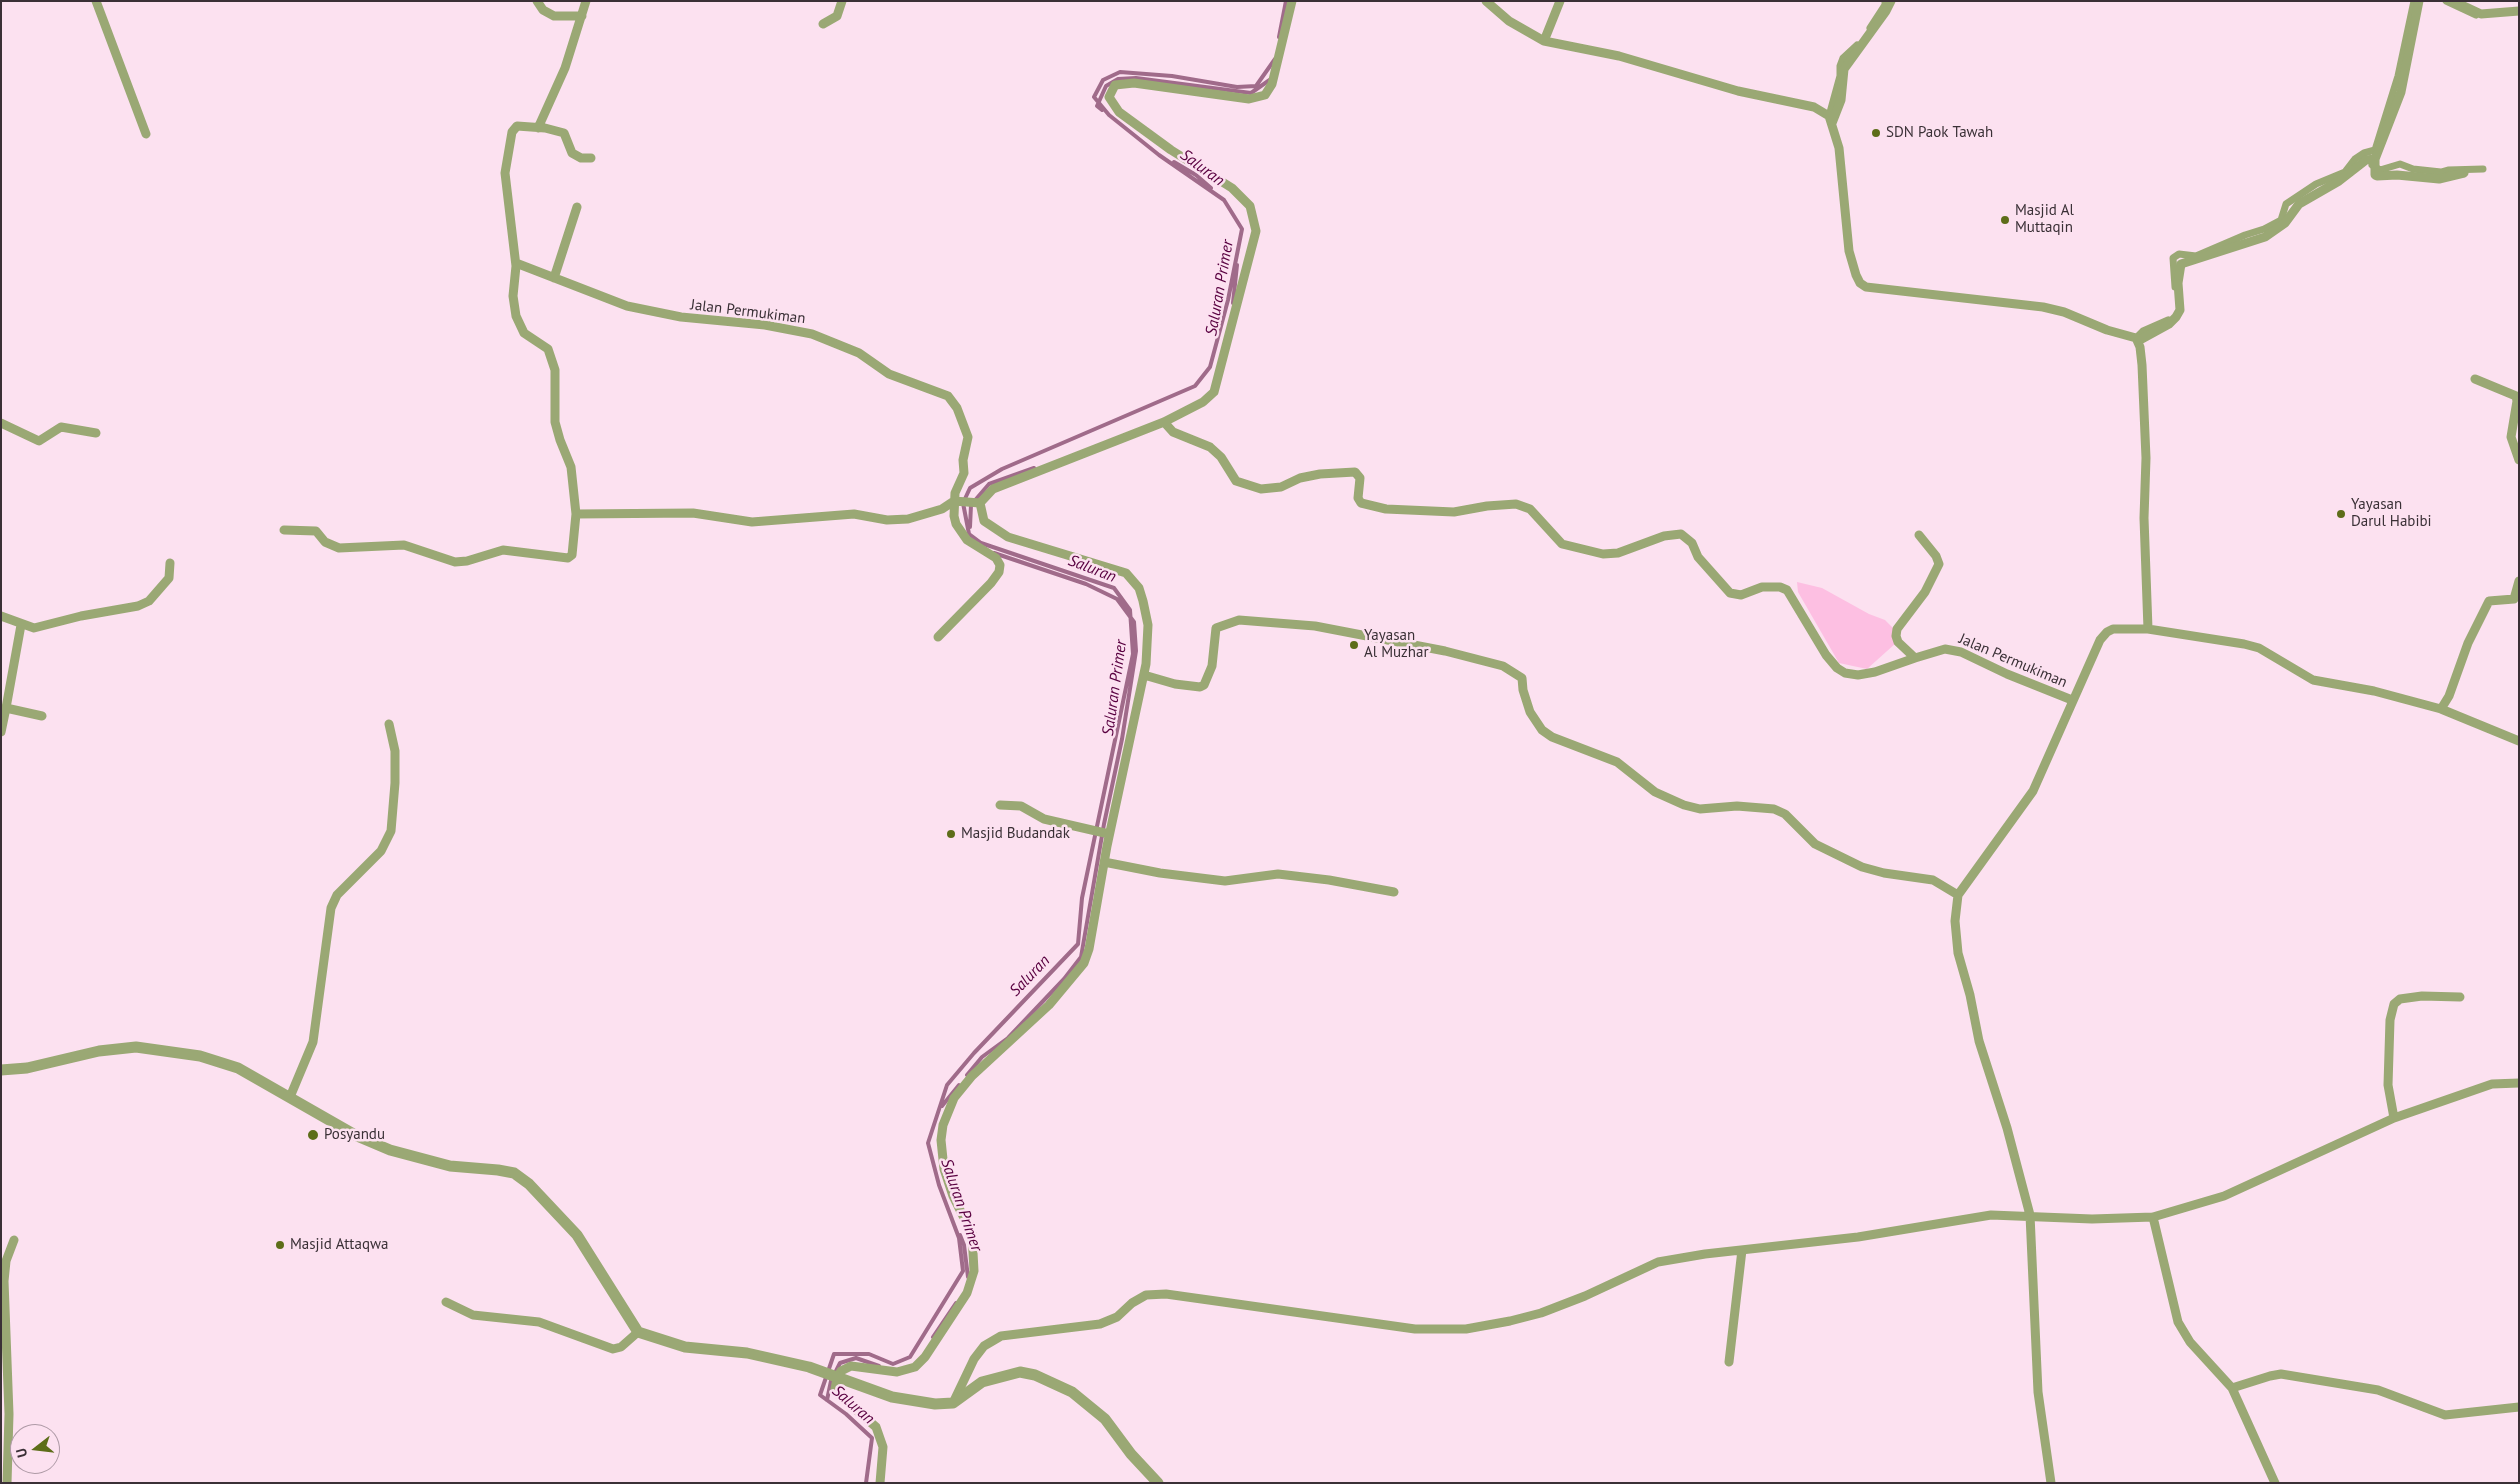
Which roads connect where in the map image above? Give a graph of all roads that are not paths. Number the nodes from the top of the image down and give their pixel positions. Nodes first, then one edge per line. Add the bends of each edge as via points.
1 (96, 1) edge
2 (537, 1) edge
3 (586, 1) edge
4 (842, 1) edge
5 (1292, 1) edge
6 (1486, 1) edge
7 (1560, 1) edge
8 (1885, 1) edge
9 (1891, 1) edge
10 (2414, 1) edge
11 (2420, 1) edge
12 (2446, 1) edge
13 (2454, 1) edge
14 (2519, 11) edge
15 (582, 16) junction
16 (2519, 16) edge
17 (823, 24) dead end
18 (1544, 41) junction
19 (1831, 119) junction
20 (538, 128) junction
21 (146, 134) dead end
22 (591, 158) dead end
23 (2374, 159) junction
24 (2482, 169) dead end
25 (2464, 173) dead end
26 (577, 207) dead end
27 (516, 263) junction
28 (554, 278) junction
29 (2137, 339) junction
30 (2475, 379) dead end
31 (1164, 422) junction
32 (1, 423) edge
33 (96, 433) dead end
34 (2519, 460) edge
35 (957, 501) junction
36 (978, 502) junction
37 (576, 514) junction
38 (284, 530) dead end
39 (1919, 535) dead end
40 (170, 563) dead end
41 (2519, 581) edge
42 (1, 616) edge
43 (21, 624) junction
44 (2148, 629) junction
45 (938, 637) dead end
46 (1915, 658) junction
47 (1144, 675) junction
48 (2072, 700) junction
49 (6, 708) junction
50 (2441, 709) junction
51 (42, 716) dead end
52 (389, 724) dead end
53 (1, 732) edge
54 (2519, 741) edge
55 (1000, 805) dead end
56 (1107, 833) junction
57 (1104, 862) junction
58 (1394, 892) dead end
59 (1958, 895) junction
60 (2460, 997) dead end
61 (1, 1070) edge
62 (2519, 1083) edge
63 (290, 1097) junction
64 (2394, 1118) junction
65 (2030, 1215) junction
66 (2154, 1218) junction
67 (14, 1240) dead end
68 (1742, 1250) junction
69 (446, 1302) dead end
70 (638, 1332) junction
71 (1729, 1362) dead end
72 (835, 1377) junction
73 (2232, 1388) junction
74 (953, 1403) junction
75 (2519, 1407) edge
76 (7, 1483) edge
77 (880, 1483) edge
78 (1158, 1483) edge
79 (2051, 1483) edge
80 (2274, 1483) edge

1 - 21 street
2 - 15 street via 543,10 554,16
3 - 15 street
4 - 17 street via 837,16
5 - 31 street via 1272,84 1265,95 1249,99 1134,83 1114,86 1110,93 1110,100 1119,112 1171,150 1232,188 1250,206 1256,231 1214,392 1203,402
6 - 18 street via 1509,21
7 - 18 street
8 - 19 street via 1873,24 1843,58
9 - 19 street via 1844,69 1841,100
10 - 23 street via 2398,76
11 - 23 street via 2401,92
12 - 16 street via 2482,17
13 - 14 street via 2481,14
15 - 20 street via 566,68
18 - 19 street via 1619,56 1730,89 1814,107
19 - 29 street via 1839,148 1848,252 1860,283 1876,290 2043,307
20 - 22 street via 564,133 572,153 580,158
20 - 27 street via 515,127 508,152 505,173
23 - 24 street via 2380,170 2400,164 2441,172
23 - 25 street via 2377,176 2439,179
23 - 29 street via 2299,204 2285,224 2265,237 2180,264 2180,310 2176,317 2169,324
26 - 28 street
27 - 28 street, Jalan Permukiman
27 - 37 street via 513,296 516,316 524,333 548,349 555,370 555,422 572,467
28 - 35 street, Jalan Permukiman via 626,306 681,317 765,325 812,334 859,353 889,374 948,396 957,408 968,437 964,473 957,486
29 - 44 street via 2142,365
30 - 34 street via 2516,396 2511,436
31 - 36 street via 999,487
31 - 46 street, Jalan Permukiman via 1173,432 1210,447 1221,457 1236,481 1261,489 1281,487 1300,478 1320,474 1354,472 1360,478 1358,498 1361,503 1386,508 1454,512 1516,504 1530,509 1562,544 1603,554 1618,553 1664,536 1681,534 1692,543 1698,557 1730,593 1741,595 1762,588 1780,587 1787,590 1837,668 1858,675
32 - 33 street via 39,441 61,427
35 - 36 street
35 - 37 street via 908,519 887,520 854,514 752,522 693,513
35 - 45 street, Jalan Permukiman via 954,516 961,532 975,546 996,558 1000,565 991,583
36 - 47 street via 984,521 1008,537 1126,573 1139,588 1148,625
37 - 38 street via 572,555 568,558 503,550 455,562 404,545 339,548 325,542 316,531
39 - 46 street via 1939,564 1925,592 1896,632 1898,642
40 - 43 street via 171,572 164,584 150,601 138,606 81,616 44,628
41 - 50 street via 2514,599 2489,602
42 - 43 street
43 - 49 street
44 - 48 street via 2107,632 2100,640
44 - 50 street via 2260,648 2312,680 2374,691
46 - 48 street, Jalan Permukiman via 1952,649
47 - 56 street
47 - 59 street via 1175,684 1204,685 1212,666 1218,626 1239,620 1315,626 1503,666 1522,678 1530,712 1542,730 1552,737 1617,762 1655,792 1700,809 1737,806 1774,810 1785,814 1815,844 1862,867 1933,880
48 - 59 street via 2033,791
49 - 51 street
49 - 53 street
50 - 54 street
52 - 63 street via 395,751 391,831 381,851 337,895 332,908 313,1042
55 - 56 street via 1021,806 1044,819
56 - 57 street
57 - 58 street via 1225,881 1278,874
57 - 72 street via 1084,963 1049,1005 972,1076 954,1098 945,1118 941,1140 944,1169 972,1234 974,1271 967,1293 935,1343 915,1367 897,1372 851,1366
59 - 65 street via 1954,921 1958,953 1979,1041 2008,1128
60 - 64 street via 2422,996 2400,999 2394,1004 2390,1020 2388,1085
61 - 63 street via 136,1047 200,1056 238,1068
62 - 64 street via 2492,1084
63 - 70 street via 357,1136 390,1150 450,1166 514,1173 529,1184 577,1235
64 - 66 street via 2224,1196
65 - 66 street
65 - 68 street via 1991,1215 1858,1237
65 - 79 street via 2038,1392
66 - 73 street via 2178,1322 2190,1342
67 - 76 street via 6,1261 4,1281 9,1414
68 - 71 street
68 - 74 street via 1658,1262 1585,1296 1541,1312 1466,1329 1415,1329 1166,1294 1146,1295 1118,1317 1100,1324 1001,1336 979,1352
69 - 70 street via 473,1315 539,1322 612,1350 621,1347
70 - 72 street via 685,1347 746,1354 809,1367
72 - 74 street via 892,1397 935,1404
72 - 77 street via 838,1395 876,1427 883,1447
73 - 75 street via 2281,1374 2378,1390 2446,1415
73 - 80 street
74 - 78 street via 982,1382 1020,1372 1035,1375 1072,1392 1105,1419

